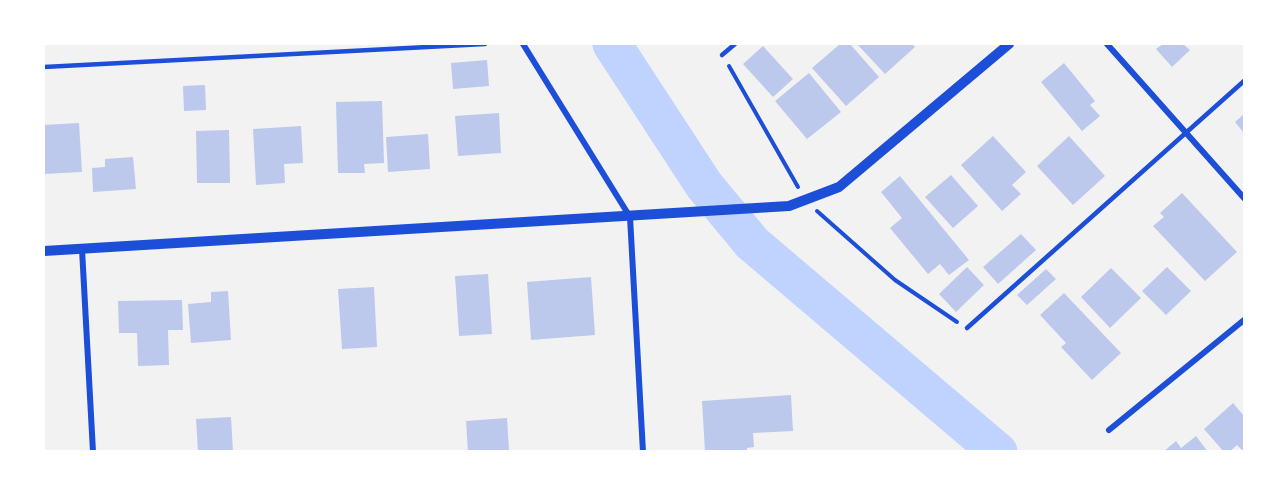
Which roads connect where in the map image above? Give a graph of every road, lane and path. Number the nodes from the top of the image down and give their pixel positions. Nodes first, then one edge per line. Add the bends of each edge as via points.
1 (485, 44) edge
2 (523, 44) edge
3 (735, 44) edge
4 (1009, 44) edge
5 (1107, 44) edge
6 (723, 55) joint
7 (44, 67) edge
8 (1245, 81) edge
9 (1186, 133) junction
10 (1245, 198) edge
11 (806, 201) junction
12 (630, 217) junction
13 (82, 249) junction
14 (44, 251) edge
15 (1245, 320) edge
16 (967, 328) joint
17 (1109, 430) dead end
18 (93, 452) edge
19 (643, 452) edge

1 - 7 lane
2 - 12 street
3 - 6 lane
4 - 11 street via 839,187
5 - 9 street
6 - 11 path
8 - 9 lane
9 - 10 street
9 - 16 lane
11 - 12 street via 789,206
11 - 16 path via 895,280
12 - 13 street
12 - 19 street
13 - 14 street
13 - 18 street
15 - 17 street

